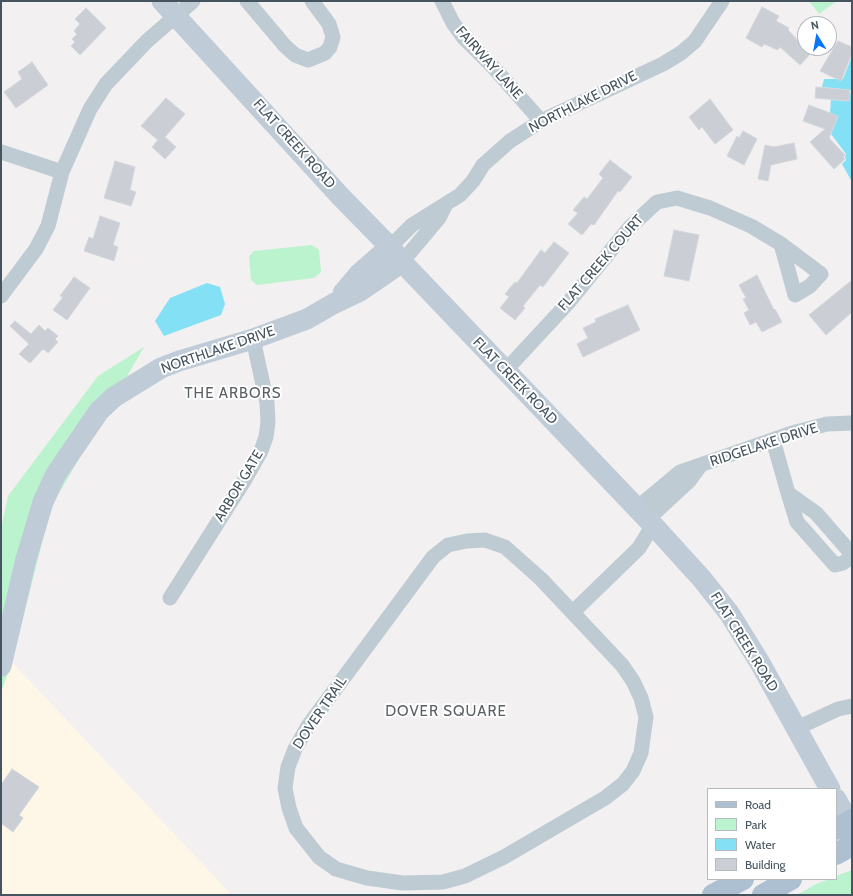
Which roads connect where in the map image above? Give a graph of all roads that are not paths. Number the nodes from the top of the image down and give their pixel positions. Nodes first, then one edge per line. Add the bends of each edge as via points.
1 (162, 1) edge
2 (193, 1) edge
3 (247, 1) edge
4 (312, 1) edge
5 (442, 1) edge
6 (722, 1) edge
7 (177, 16) junction
8 (541, 121) junction
9 (1, 152) edge
10 (62, 172) junction
11 (781, 244) dead end
12 (396, 255) junction
13 (1, 296) edge
14 (253, 339) junction
15 (504, 370) junction
16 (852, 423) edge
17 (773, 440) junction
18 (788, 493) junction
19 (646, 517) junction
20 (170, 598) dead end
21 (573, 612) junction
22 (1, 666) edge
23 (852, 706) edge
24 (797, 728) junction
25 (829, 788) edge
26 (837, 801) edge
27 (847, 825) edge
28 (852, 845) edge
29 (837, 853) edge
30 (741, 880) edge
31 (789, 880) edge
32 (713, 895) edge
33 (763, 895) edge

1 - 7 street, FLAT CREEK ROAD
2 - 7 street
3 - 4 street via 285,46 295,55 308,60 325,54 333,37 329,24
5 - 8 street, FAIRWAY LANE via 464,38
6 - 8 street, NORTHLAKE DRIVE via 695,41 681,53 663,64
7 - 10 street via 147,41 106,84 86,116
7 - 12 street, FLAT CREEK ROAD
8 - 12 street, NORTHLAKE DRIVE via 496,152 460,195 412,225
9 - 10 street
10 - 13 street via 48,226 36,249
11 - 15 street, FLAT CREEK COURT via 751,226 710,208 677,198 657,202 630,227 568,303
12 - 14 street, NORTHLAKE DRIVE via 360,274 333,304 307,319
12 - 15 street, FLAT CREEK ROAD
14 - 20 street, ARBOR GATE via 267,403 266,437 244,480
14 - 22 street, NORTHLAKE DRIVE via 161,368 114,397 99,411 56,474 43,502 26,558
15 - 19 street, FLAT CREEK ROAD
16 - 17 street, RIDGELAKE DRIVE via 827,424
17 - 18 street
17 - 19 street, RIDGELAKE DRIVE via 680,472
18 - 18 street via 797,522 835,565 850,558 850,552 816,513
19 - 21 street via 639,548
19 - 24 street, FLAT CREEK ROAD via 729,613
21 - 21 street, DOVER TRAIL via 622,665 641,698 646,717 642,753 623,784 580,814 504,857 465,876 443,882 403,883 367,878 336,869 319,857 306,843 296,828 285,788 288,768 295,749 308,726 433,557 448,545 466,540 485,540 504,547 541,579
23 - 24 street via 838,709
24 - 25 street, FLAT CREEK ROAD
26 - 27 street
28 - 29 main road
30 - 32 main road
31 - 33 main road

